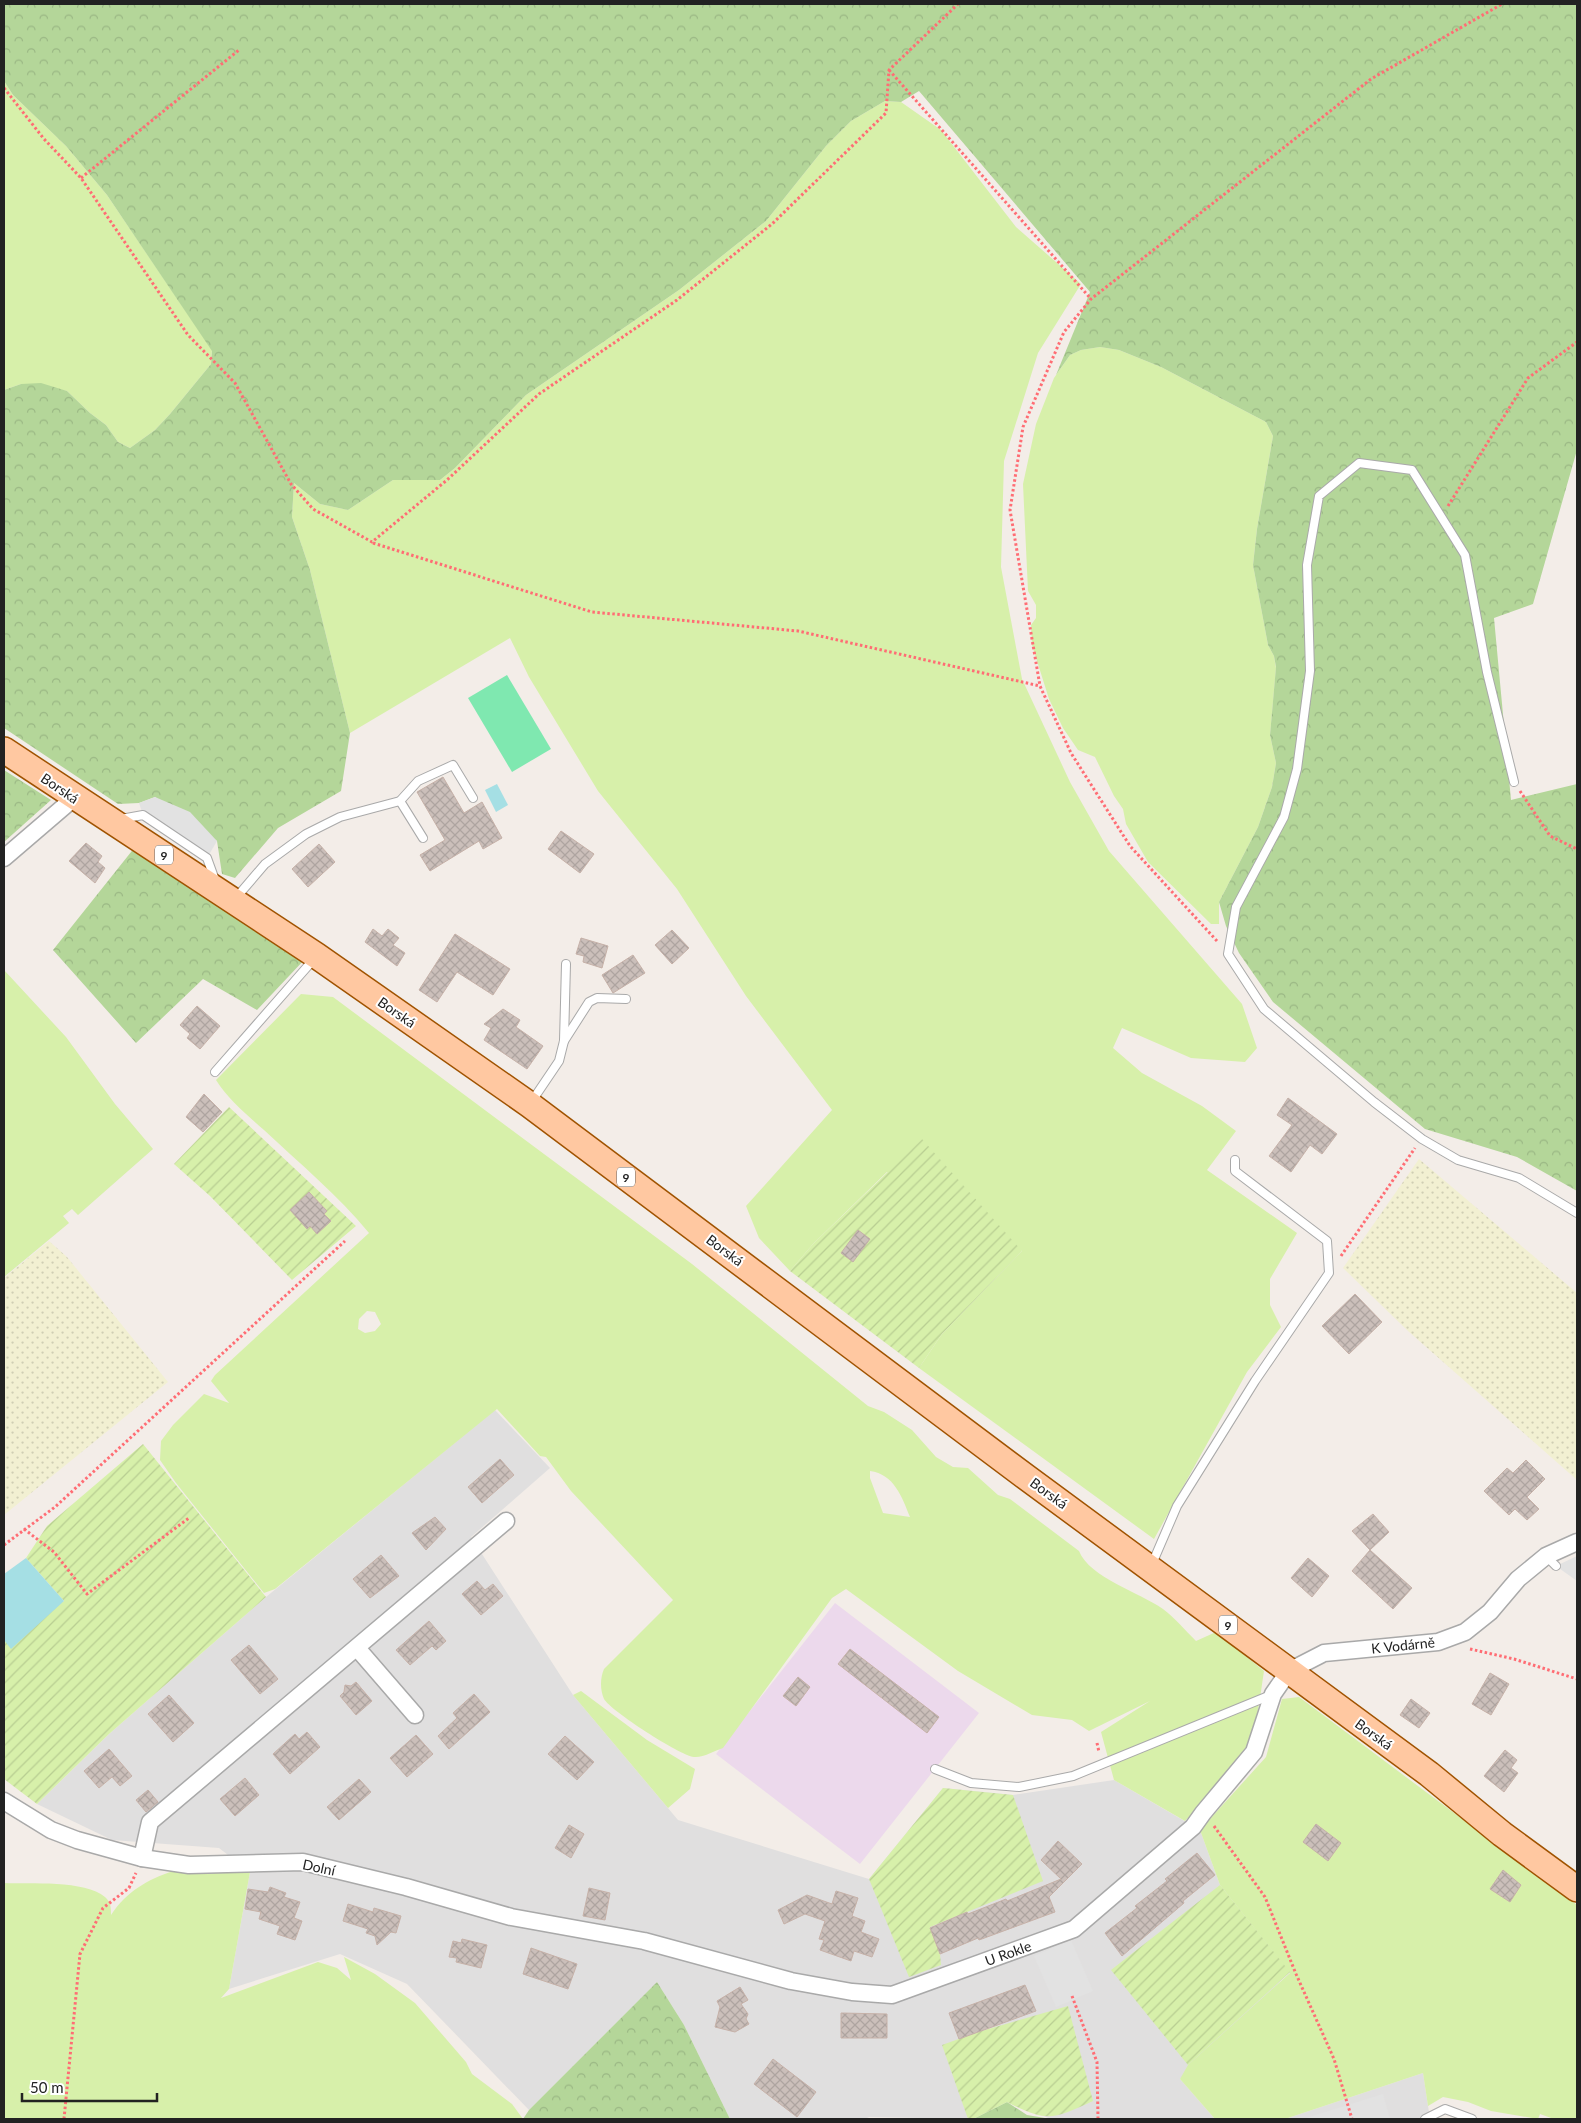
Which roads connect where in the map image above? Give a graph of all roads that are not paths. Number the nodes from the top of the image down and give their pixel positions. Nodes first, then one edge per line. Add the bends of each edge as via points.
1 (4, 750) edge
2 (1514, 782) road end
3 (74, 798) junction
4 (472, 798) dead end
5 (400, 801) junction
6 (422, 838) dead end
7 (4, 858) edge
8 (226, 895) junction
9 (317, 956) junction
10 (566, 964) dead end
11 (626, 999) dead end
12 (564, 1042) junction
13 (215, 1072) dead end
14 (530, 1105) junction
15 (1235, 1160) dead end
16 (1577, 1213) edge
17 (506, 1521) dead end
18 (1577, 1542) edge
19 (1151, 1568) junction
20 (357, 1648) junction
21 (1290, 1672) junction
22 (1273, 1694) junction
23 (415, 1715) dead end
24 (935, 1769) dead end
25 (1429, 1774) junction
26 (4, 1801) edge
27 (142, 1858) junction
28 (1577, 1868) edge
29 (1577, 1890) edge
30 (610, 1934) joint
31 (1425, 2119) edge
32 (1472, 2119) edge

1 - 3 main road, Borská / 9
2 - 16 lane via 1486,672 1465,555 1412,470 1359,463 1319,496 1307,565 1310,671 1296,769 1284,817 1236,907 1228,954 1264,1009 1422,1139 1458,1160 1520,1178
3 - 7 street
3 - 8 main road, Borská / 9
4 - 5 lane via 453,765 418,781
5 - 6 lane
5 - 8 lane via 340,817 306,834
8 - 9 main road, Borská / 9
9 - 13 lane
9 - 14 main road, Borská / 9
10 - 12 lane
11 - 12 lane via 596,998 589,1002
12 - 14 lane via 559,1061
14 - 19 main road, Borská / 9
15 - 19 lane via 1235,1171 1327,1241 1329,1273 1255,1381 1177,1506
17 - 20 street
18 - 21 street, K Vodárně via 1518,1579 1490,1612 1465,1632 1438,1642 1324,1653
19 - 21 main road, Borská / 9
20 - 23 street
20 - 27 street via 150,1822
21 - 22 street, U Rokle
21 - 25 main road, Borská / 9
22 - 24 lane via 1073,1776 1019,1787 971,1784
22 - 30 street, U Rokle via 1254,1752 1194,1828 1074,1929 892,1995 852,1992 791,1981
25 - 28 main road, Borská / 9
25 - 29 main road, Borská / 9
26 - 27 street, Dolní via 52,1830
27 - 30 street, Dolní via 189,1865 303,1862 511,1917
31 - 32 lane via 1445,2109

